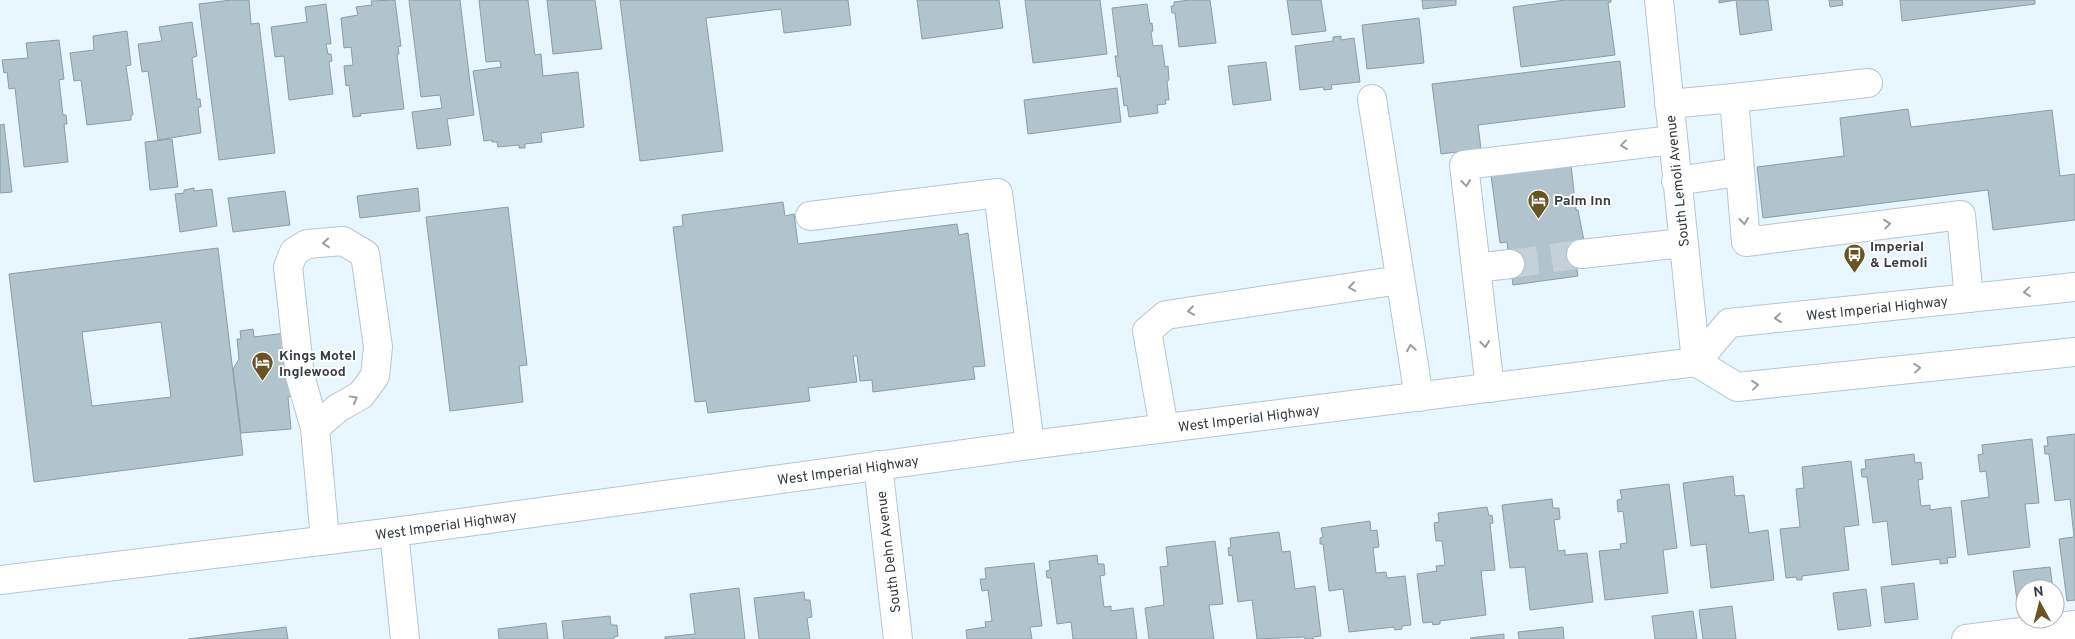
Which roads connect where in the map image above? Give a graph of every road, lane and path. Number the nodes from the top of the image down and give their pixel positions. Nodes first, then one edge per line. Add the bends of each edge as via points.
1 (1658, 0) edge
2 (1868, 83) dead end
3 (1734, 98) junction
4 (1372, 99) dead end
5 (1669, 104) junction
6 (1672, 140) junction
7 (1739, 172) junction
8 (1676, 181) junction
9 (810, 216) dead end
10 (1683, 243) junction
11 (1581, 254) tunnel mouth
12 (1510, 264) tunnel mouth
13 (1476, 268) junction
14 (1400, 280) junction
15 (2075, 287) edge
16 (1969, 298) junction
17 (2075, 352) edge
18 (1696, 362) junction
19 (1490, 388) junction
20 (1419, 396) junction
21 (314, 428) junction
22 (1164, 428) junction
23 (1030, 446) junction
24 (878, 465) junction
25 (394, 532) junction
26 (325, 540) junction
27 (0, 580) edge
28 (2075, 626) edge
29 (405, 639) edge
30 (898, 639) edge
31 (1966, 639) edge

1 - 5 main road, South Lemoli Avenue
2 - 3 main road
3 - 5 main road
3 - 7 main road
4 - 14 main road
5 - 6 main road, South Lemoli Avenue
6 - 8 main road, South Lemoli Avenue
6 -> 13 main road via 1464,164
7 - 8 main road
7 -> 16 main road via 1746,242 1961,215
8 - 10 main road, South Lemoli Avenue
9 - 23 main road via 998,193
10 - 11 main road
10 - 18 main road, South Lemoli Avenue
12 - 13 main road
13 -> 19 main road
20 -> 14 main road
14 -> 22 main road via 1166,315 1147,331
15 -> 16 main road, West Imperial Highway
16 -> 18 main road, West Imperial Highway via 1729,323
18 -> 17 main road via 1737,387
18 - 19 main road, West Imperial Highway
19 - 20 main road, West Imperial Highway
20 - 22 main road, West Imperial Highway
21 -> 21 main road via 338,408 361,395 376,376 378,347 364,254 343,241 307,244 294,252 288,267 300,376
21 - 26 main road
22 - 23 main road, West Imperial Highway
23 - 24 main road, West Imperial Highway
24 - 25 main road, West Imperial Highway
24 - 30 main road, South Dehn Avenue
25 - 26 main road, West Imperial Highway
25 - 29 main road
26 - 27 main road, West Imperial Highway
28 - 31 main road

